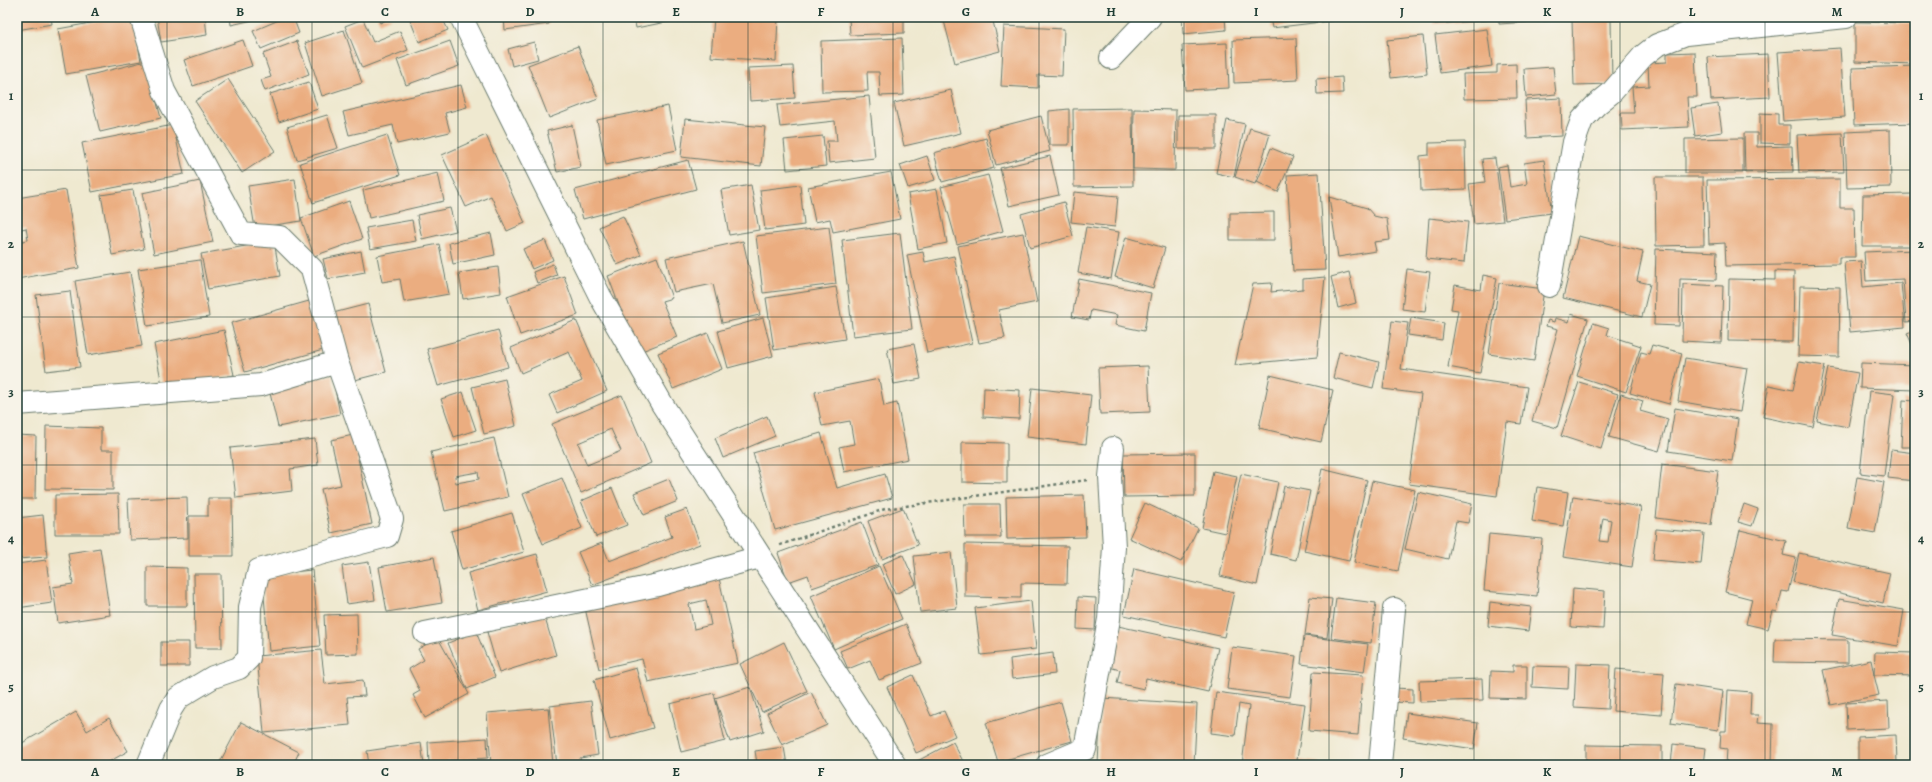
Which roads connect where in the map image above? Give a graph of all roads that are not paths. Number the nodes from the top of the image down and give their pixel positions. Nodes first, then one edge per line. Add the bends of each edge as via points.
1 (141, 17) edge
2 (461, 17) edge
3 (1150, 17) edge
4 (1846, 17) edge
5 (1111, 58) dead end
6 (1549, 286) dead end
7 (337, 362) junction
8 (17, 404) edge
9 (1112, 448) dead end
10 (758, 555) junction
11 (1394, 609) dead end
12 (425, 633) dead end
13 (148, 765) edge
14 (895, 765) edge
15 (1047, 765) edge
16 (1380, 765) edge

1 - 7 street via 164,91 241,234 280,236 312,269
2 - 10 street via 600,296 662,404
3 - 5 street
4 - 6 street via 1686,34 1657,45 1643,56 1611,93 1582,120 1574,142
7 - 8 street via 261,384
7 - 13 street via 392,519 387,536 259,570 250,608 250,658 239,668 213,678 178,698
9 - 15 street via 1110,477 1114,547 1109,619 1085,748
10 - 12 street via 658,586
10 - 14 street
11 - 16 street

